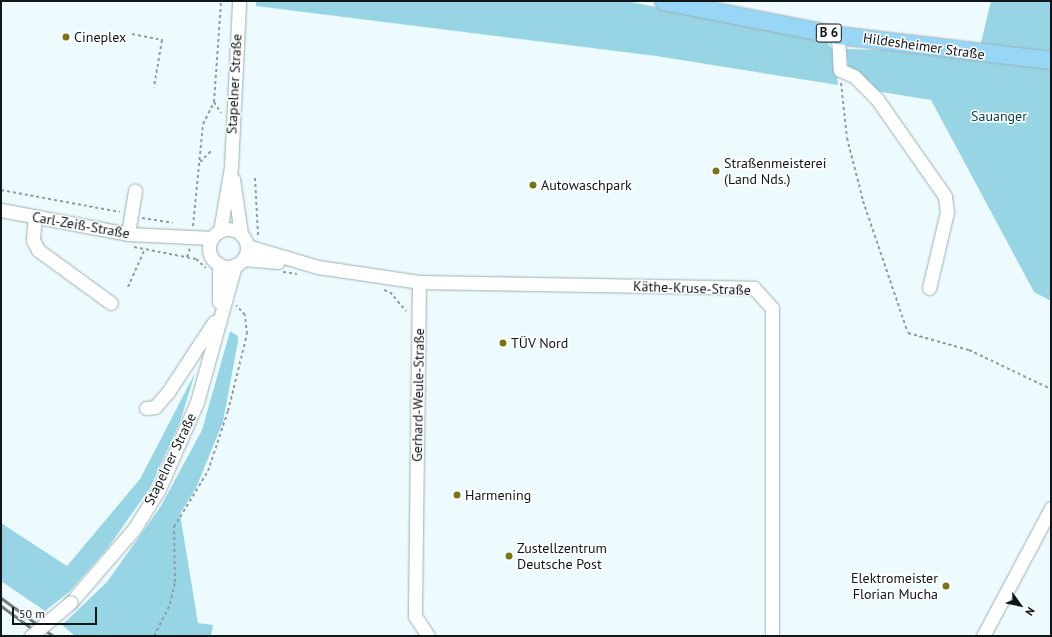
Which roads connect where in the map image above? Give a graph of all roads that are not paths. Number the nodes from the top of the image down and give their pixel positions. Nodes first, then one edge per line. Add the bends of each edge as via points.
1 (239, 1) edge
2 (663, 1) edge
3 (838, 34) junction
4 (1051, 60) edge
5 (231, 168) junction
6 (135, 191) dead end
7 (1, 210) edge
8 (35, 216) junction
9 (241, 234) junction
10 (161, 238) junction
11 (129, 240) junction
12 (214, 240) junction
13 (247, 246) junction
14 (289, 260) junction
15 (239, 262) junction
16 (219, 264) junction
17 (419, 282) junction
18 (929, 288) dead end
19 (111, 303) dead end
20 (221, 306) junction
21 (146, 408) dead end
22 (1051, 508) edge
23 (31, 636) edge
24 (428, 636) edge
25 (772, 636) edge
26 (984, 636) edge

1 - 5 street, Stapelner Straße
2 - 3 main road, Hildesheimer Straße / B 6
3 - 4 main road, Hildesheimer Straße / B 6 via 996,56
3 - 18 street via 840,70 854,76 877,99 945,196 947,212
5 - 9 street, Stapelner Straße
5 - 12 street, Stapelner Straße
6 - 11 street
7 - 8 street, Carl-Zeiß-Straße
8 - 11 street, Carl-Zeiß-Straße
8 - 19 street via 33,240 38,250
9 - 12 street via 231,229
9 - 13 street, Stapelner Straße
10 - 11 street, Carl-Zeiß-Straße
10 - 12 street, Carl-Zeiß-Straße
10 - 12 street, Carl-Zeiß-Straße
12 - 16 street
13 - 14 street
13 - 15 street, Stapelner Straße
14 - 15 street
14 - 17 street
15 - 16 street
15 - 20 street, Stapelner Straße
16 - 20 street, Stapelner Straße
17 - 24 street, Gerhard-Weule-Straße via 415,616
17 - 25 street, Käthe-Kruse-Straße via 754,288 772,308
20 - 21 street via 193,359 155,408
20 - 23 street, Stapelner Straße, bridge via 197,402 159,489 134,530 71,602
22 - 26 street

